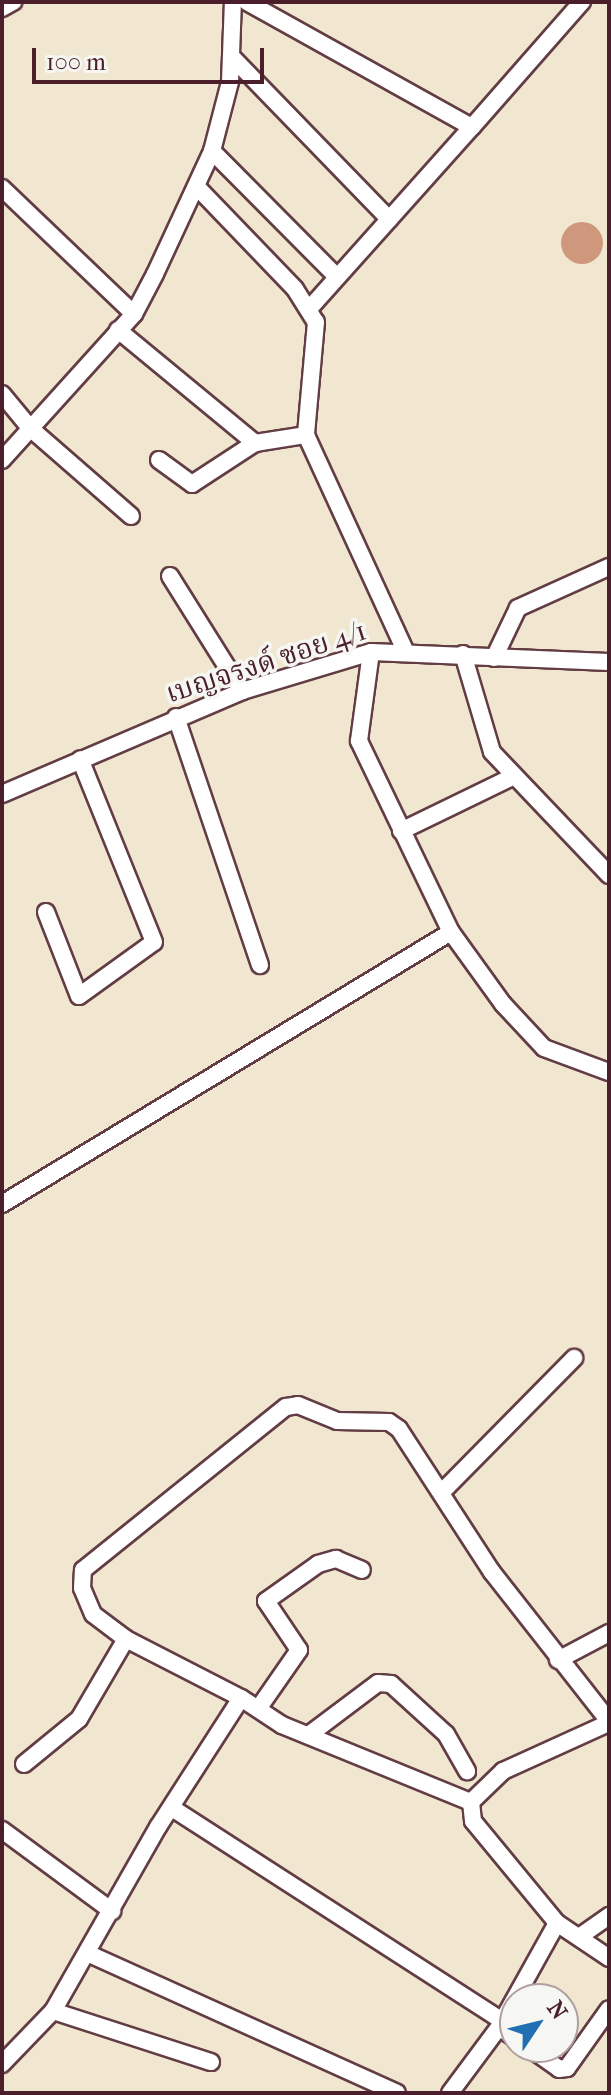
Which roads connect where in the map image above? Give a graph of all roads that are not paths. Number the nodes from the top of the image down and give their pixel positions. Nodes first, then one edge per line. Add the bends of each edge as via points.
1 (13, 2) edge
2 (233, 2) edge
3 (247, 2) edge
4 (582, 2) edge
5 (2, 8) edge
6 (232, 57) junction
7 (472, 127) junction
8 (212, 151) junction
9 (197, 187) junction
10 (2, 188) edge
11 (389, 219) junction
12 (337, 277) junction
13 (309, 309) junction
14 (134, 314) junction
15 (118, 330) junction
16 (2, 394) edge
17 (30, 428) junction
18 (306, 435) junction
19 (255, 443) junction
20 (2, 460) edge
21 (159, 460) dead end
22 (131, 516) dead end
23 (609, 567) edge
24 (170, 576) dead end
25 (405, 650) junction
26 (371, 652) junction
27 (463, 654) junction
28 (494, 658) junction
29 (609, 662) edge
30 (242, 691) junction
31 (176, 717) junction
32 (80, 759) junction
33 (512, 777) junction
34 (2, 794) edge
35 (401, 831) junction
36 (609, 875) edge
37 (46, 912) dead end
38 (451, 932) junction
39 (260, 965) dead end
40 (609, 1072) edge
41 (2, 1204) edge
42 (574, 1358) dead end
43 (443, 1491) junction
44 (362, 1570) dead end
45 (609, 1633) edge
46 (126, 1639) junction
47 (558, 1660) junction
48 (241, 1698) junction
49 (258, 1709) junction
50 (609, 1722) edge
51 (310, 1734) junction
52 (24, 1764) dead end
53 (467, 1771) dead end
54 (471, 1802) junction
55 (172, 1808) junction
56 (2, 1830) edge
57 (112, 1911) junction
58 (609, 1916) edge
59 (557, 1923) junction
60 (579, 1937) junction
61 (87, 1953) junction
62 (609, 1958) edge
63 (523, 1983) edge
64 (609, 2009) edge
65 (53, 2011) junction
66 (499, 2023) edge
67 (499, 2025) edge
68 (579, 2051) edge
69 (211, 2062) dead end
70 (551, 2063) edge
71 (571, 2063) edge
72 (2, 2064) edge
73 (397, 2093) edge
74 (450, 2093) edge

1 - 5 street
2 - 6 street
3 - 7 street
4 - 7 street
6 - 8 street
6 - 11 street
7 - 11 street
8 - 9 street
8 - 12 street
9 - 13 street
9 - 14 street
10 - 14 street
11 - 12 street
12 - 13 street
13 - 18 street via 316,322
14 - 15 street
15 - 17 street
15 - 19 street
16 - 17 street
17 - 20 street
17 - 22 street
18 - 19 street
18 - 25 street
19 - 21 street via 192,484
23 - 28 street via 518,608
24 - 30 street
25 - 26 street, เบญจรงด์ ซอย 4/1
25 - 27 street, เบญจรงด์ ซอย 4/1
26 - 30 street, เบญจรงด์ ซอย 4/1
26 - 35 street via 359,741
27 - 28 street, เบญจรงด์ ซอย 4/1
27 - 33 street via 478,718 492,752
28 - 29 street, เบญจรงด์ ซอย 4/1
30 - 31 street, เบญจรงด์ ซอย 4/1
31 - 32 street, เบญจรงด์ ซอย 4/1
31 - 39 street
32 - 34 street, เบญจรงด์ ซอย 4/1
32 - 37 street via 154,942 79,996
33 - 35 street
33 - 36 street
35 - 38 street
38 - 40 street via 503,1004 544,1048
38 - 41 street
42 - 43 street
43 - 46 street via 389,1422 347,1423 298,1405 286,1407 83,1570 82,1588 93,1614
43 - 47 street via 492,1572
44 - 49 street via 336,1559 318,1564 266,1601 299,1650
45 - 47 street
46 - 48 street
46 - 52 street via 79,1719
47 - 50 street
48 - 49 street
48 - 55 street
49 - 51 street
50 - 54 street via 503,1771
51 - 53 street via 378,1683 391,1684 446,1734
51 - 54 street
54 - 59 street via 473,1821
55 - 57 street
55 - 66 street
56 - 57 street
57 - 61 street
58 - 60 street
59 - 60 street
59 - 63 street
60 - 62 street
61 - 65 street
61 - 73 street
64 - 68 street
65 - 69 street
65 - 72 street
67 - 74 street
70 - 71 street via 559,2069

